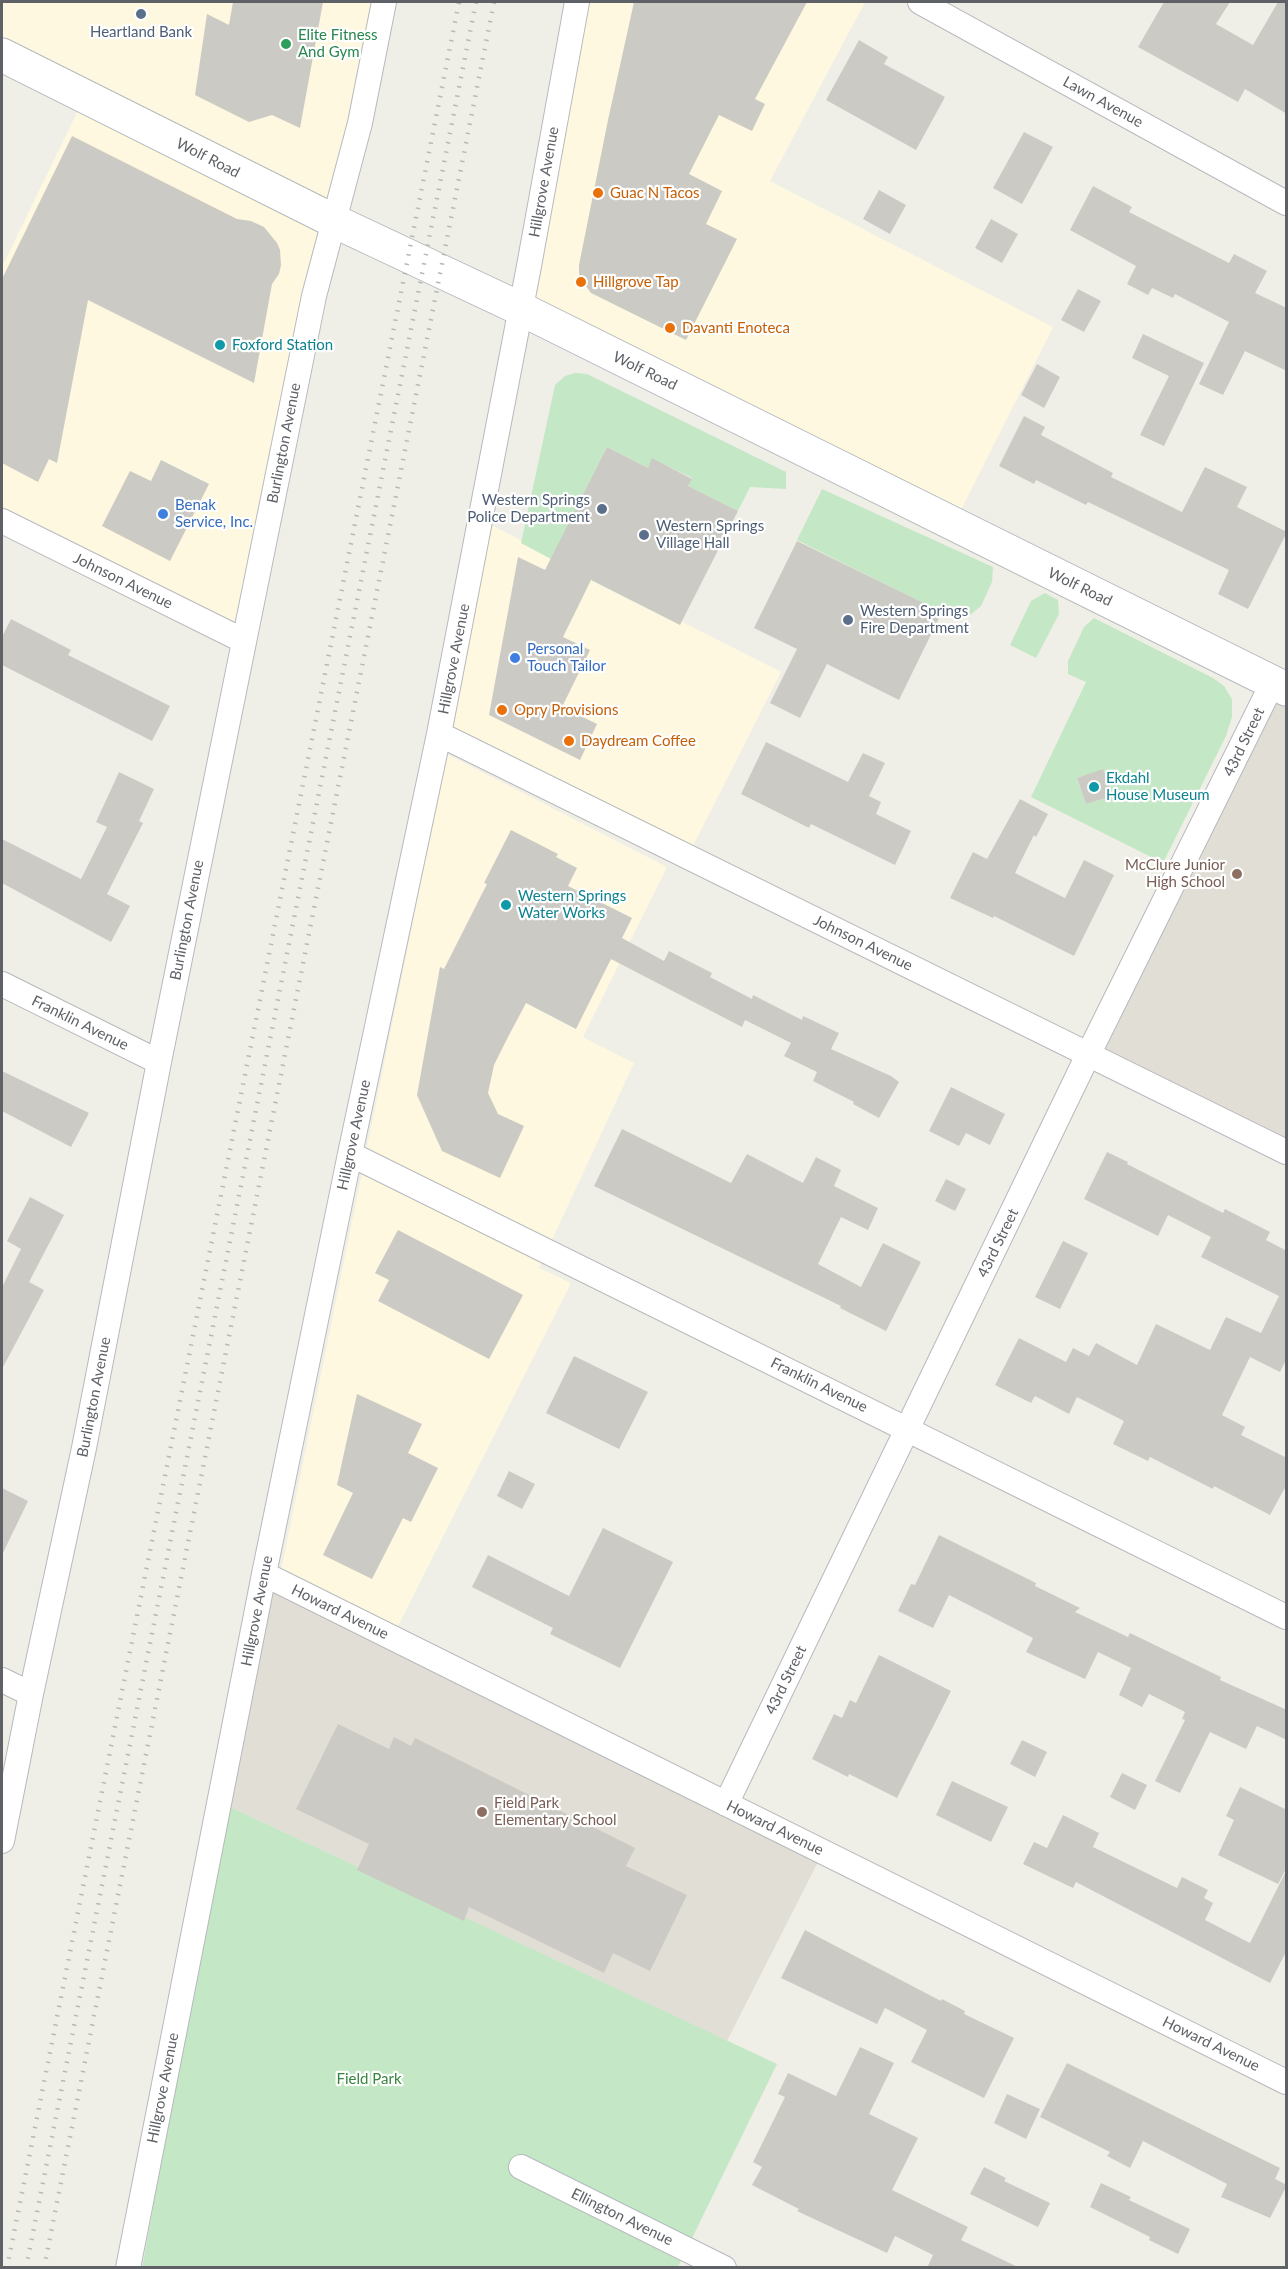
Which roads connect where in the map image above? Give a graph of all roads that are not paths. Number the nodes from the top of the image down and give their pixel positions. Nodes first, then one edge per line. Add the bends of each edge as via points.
1 (384, 2) edge
2 (577, 2) edge
3 (920, 2) edge
4 (2, 56) edge
5 (1287, 203) edge
6 (334, 221) junction
7 (521, 309) junction
8 (2, 521) edge
9 (244, 641) junction
10 (1280, 686) edge
11 (439, 734) junction
12 (2, 984) edge
13 (1088, 1055) junction
14 (159, 1062) junction
15 (1287, 1152) edge
16 (350, 1154) junction
17 (909, 1429) junction
18 (264, 1574) junction
19 (1287, 1617) edge
20 (2, 1680) edge
21 (31, 1694) junction
22 (726, 1804) junction
23 (2, 1841) edge
24 (1287, 2082) edge
25 (520, 2167) dead end
26 (128, 2268) edge
27 (724, 2268) edge

1 - 6 street, Burlington Avenue via 360,123
2 - 7 street, Hillgrove Avenue
3 - 5 street, Lawn Avenue
4 - 6 main road, Wolf Road
6 - 7 main road, Wolf Road
6 - 9 street, Burlington Avenue via 314,296
7 - 10 main road, Wolf Road
7 - 11 street, Hillgrove Avenue
8 - 9 street, Johnson Avenue
9 - 14 street, Burlington Avenue
10 - 13 street, 43rd Street
11 - 13 street, Johnson Avenue
11 - 16 street, Hillgrove Avenue
12 - 14 street, Franklin Avenue
13 - 15 street, Johnson Avenue
13 - 17 street, 43rd Street
14 - 21 street, Burlington Avenue via 84,1448
16 - 17 street, Franklin Avenue
16 - 18 street, Hillgrove Avenue
17 - 19 street, Franklin Avenue
17 - 22 street, 43rd Street
18 - 22 street, Howard Avenue
18 - 26 street, Hillgrove Avenue
20 - 21 street
21 - 23 street, Burlington Avenue
22 - 24 street, Howard Avenue
25 - 27 street, Ellington Avenue

